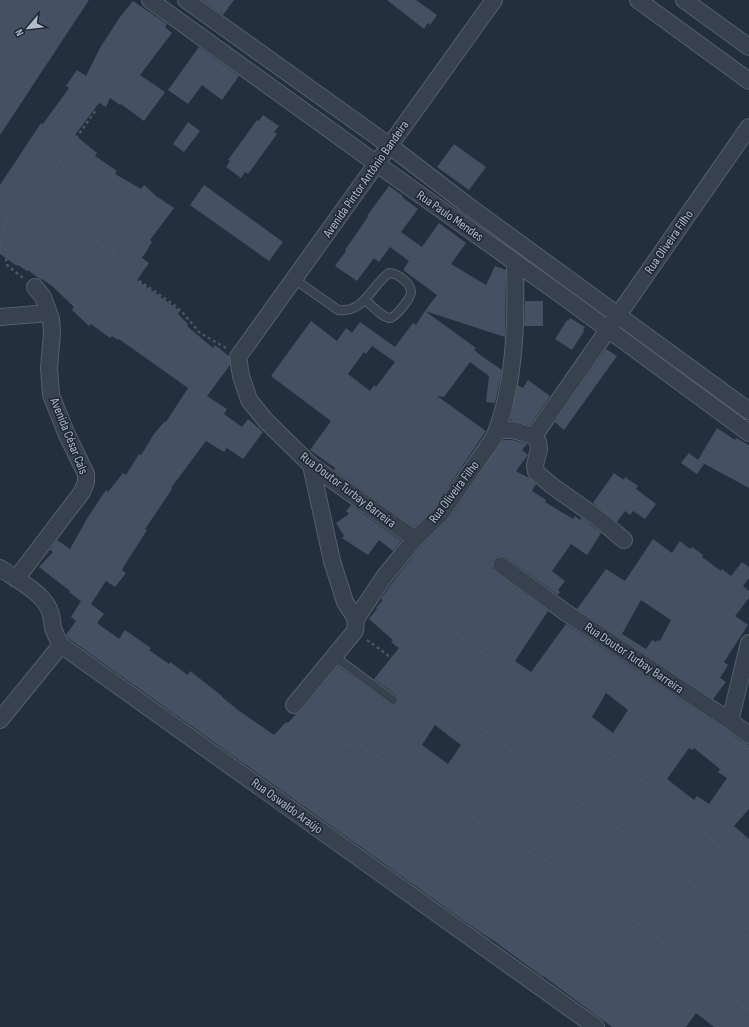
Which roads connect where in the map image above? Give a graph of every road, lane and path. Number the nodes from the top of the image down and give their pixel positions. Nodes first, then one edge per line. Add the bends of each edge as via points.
1 (186, 0) edge
2 (494, 0) edge
3 (638, 0) edge
4 (684, 0) edge
5 (154, 1) edge
6 (749, 47) edge
7 (749, 81) edge
8 (96, 110) dead end
9 (749, 126) edge
10 (390, 146) junction
11 (377, 164) junction
12 (36, 198) junction
13 (467, 205) junction
14 (0, 214) edge
15 (8, 219) junction
16 (456, 220) junction
17 (0, 245) edge
18 (515, 263) junction
19 (294, 279) junction
20 (573, 283) junction
21 (35, 287) joint
22 (564, 297) junction
23 (365, 300) junction
24 (49, 313) junction
25 (617, 315) junction
26 (0, 316) edge
27 (608, 329) junction
28 (238, 357) junction
29 (731, 398) junction
30 (720, 412) junction
31 (749, 412) edge
32 (497, 430) junction
33 (749, 433) edge
34 (534, 436) junction
35 (311, 465) junction
36 (415, 539) junction
37 (624, 540) dead end
38 (501, 564) dead end
39 (0, 568) edge
40 (384, 578) junction
41 (16, 579) junction
42 (356, 625) junction
43 (749, 643) edge
44 (61, 645) junction
45 (335, 657) junction
46 (393, 700) dead end
47 (294, 705) joint
48 (0, 720) edge
49 (730, 720) junction
50 (749, 735) edge
51 (749, 872) edge
52 (749, 933) edge
53 (749, 1010) edge
54 (596, 1027) edge

1 - 10 street, Rua Paulo Mendes
2 - 10 street, Avenida Pintor Antônio Bandeira
3 - 7 street
4 - 6 street
5 - 11 street, Rua Paulo Mendes
8 - 12 path
9 - 25 street, Rua Oliveira Filho
10 - 11 street, Avenida Pintor Antônio Bandeira
10 - 13 street, Rua Paulo Mendes
11 - 16 street, Rua Paulo Mendes
11 - 19 street, Avenida Pintor Antônio Bandeira
12 - 15 path via 23,204
12 - 28 path via 114,253 111,261 117,268 174,305 200,333
13 - 16 street
13 - 20 street, Rua Paulo Mendes
14 - 15 path
15 - 17 path
16 - 18 street, Rua Paulo Mendes
17 - 21 path via 9,253 7,265
18 - 22 street, Rua Paulo Mendes
18 - 32 street, Rua Oliveira Filho via 514,342 509,386
19 - 23 lane via 338,310 354,307
19 - 28 street, Avenida Pintor Antônio Bandeira
20 - 22 street
20 - 25 street, Rua Paulo Mendes
21 - 24 street, Avenida César Cals via 43,297
22 - 27 street, Rua Paulo Mendes
23 - 23 lane via 389,273 394,273 408,284 411,290 411,296 396,315 390,318
24 - 26 street
24 - 41 street, Avenida César Cals via 52,333 51,395 86,474 86,482 82,492
25 - 27 street, Rua Oliveira Filho
25 - 29 street, Rua Paulo Mendes
27 - 30 street, Rua Paulo Mendes
27 - 34 street, Rua Oliveira Filho
28 - 35 street, Rua Doutor Turbay Barreira via 249,400
29 - 30 street
29 - 31 street, Rua Paulo Mendes
30 - 33 street, Rua Paulo Mendes
32 - 34 street via 513,430
32 - 36 street, Rua Oliveira Filho via 441,514
34 - 37 street via 539,449 536,472
35 - 36 street, Rua Doutor Turbay Barreira
35 - 42 street via 332,561 345,602
36 - 40 street, Rua Oliveira Filho
38 - 49 street, Rua Doutor Turbay Barreira via 565,612
39 - 41 street
40 - 42 street, Rua Oliveira Filho
40 - 51 path via 587,734
41 - 44 street via 43,599
42 - 45 street, Rua Oliveira Filho
42 - 52 path via 523,762 636,842 714,902
43 - 49 street
44 - 48 street
44 - 54 street, Rua Oswaldo Araújo
45 - 46 lane
45 - 47 street, Rua Oliveira Filho
47 - 53 path via 345,745 354,744 362,747 482,824 558,868 572,881 579,883 634,921
49 - 50 street, Rua Doutor Turbay Barreira

